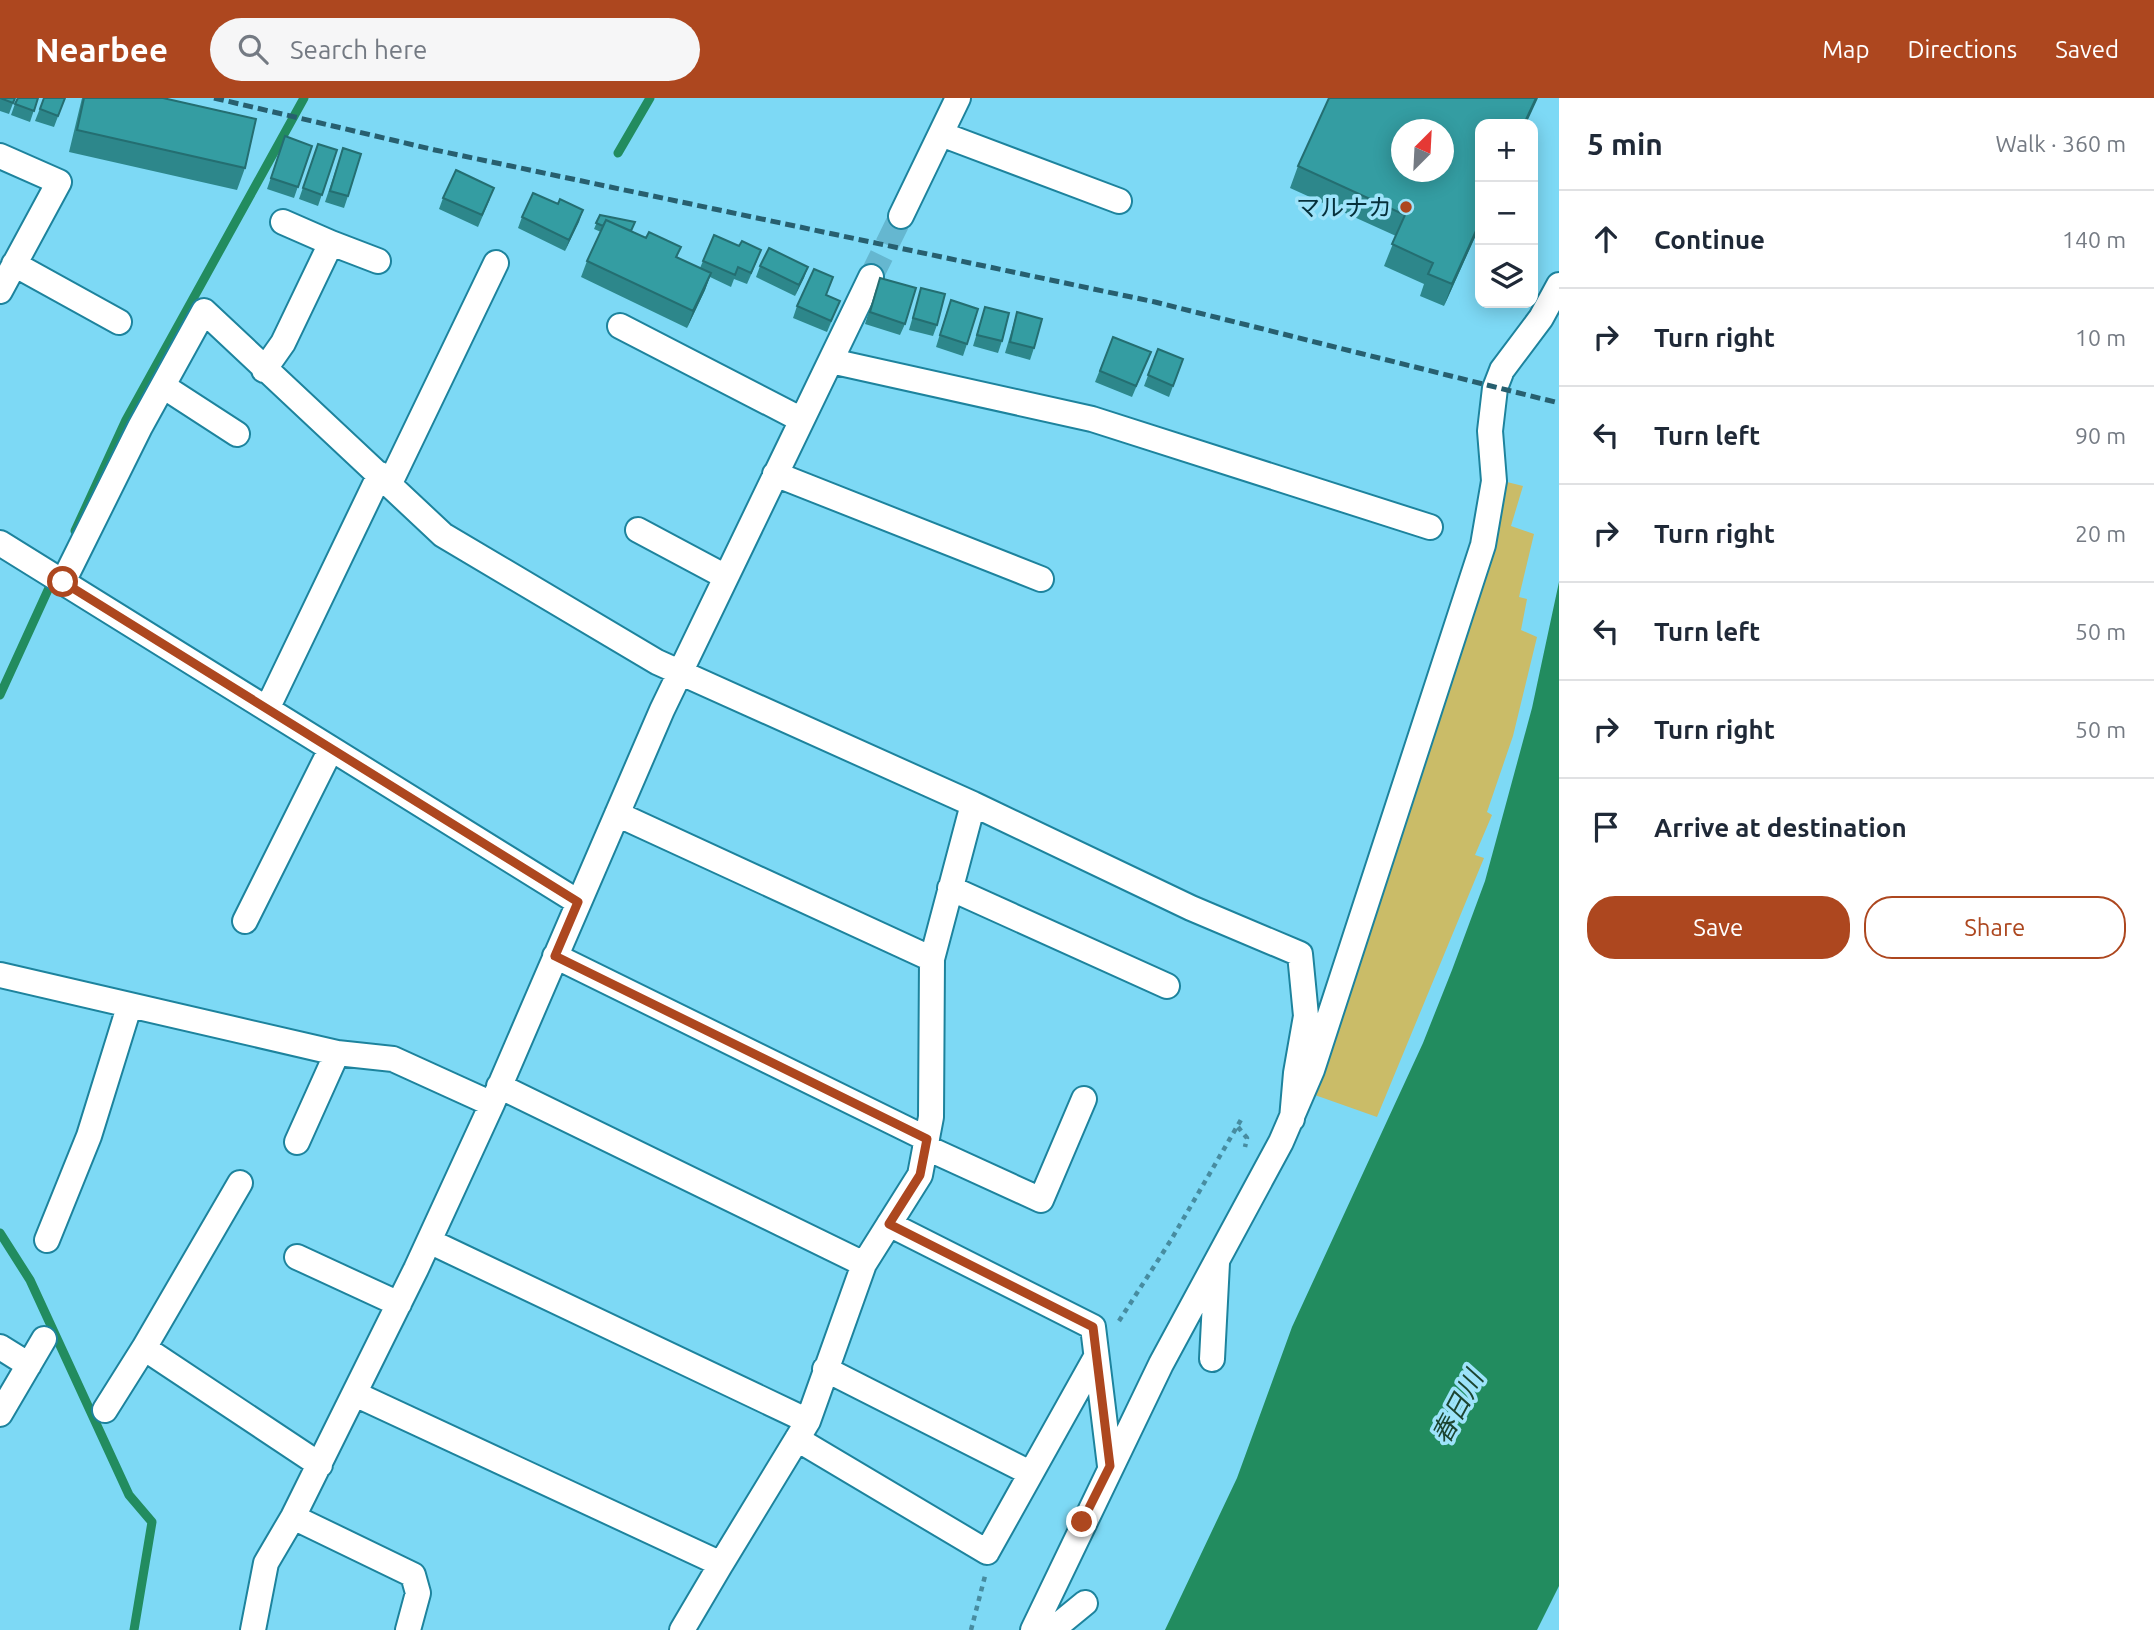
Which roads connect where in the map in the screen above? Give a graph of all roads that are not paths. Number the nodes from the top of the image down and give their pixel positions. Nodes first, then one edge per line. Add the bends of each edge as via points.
1 (958, 98) edge
2 (941, 134) junction
3 (0, 156) edge
4 (1119, 201) dead end
5 (901, 215) tunnel mouth
6 (283, 222) dead end
7 (331, 243) junction
8 (378, 261) dead end
9 (14, 264) junction
10 (496, 264) dead end
11 (871, 277) tunnel mouth
12 (1559, 285) edge
13 (0, 291) edge
14 (119, 322) dead end
15 (620, 326) dead end
16 (831, 361) junction
17 (264, 370) junction
18 (163, 386) junction
19 (802, 420) junction
20 (237, 434) dead end
21 (775, 474) junction
22 (385, 478) junction
23 (1430, 527) dead end
24 (638, 530) dead end
25 (0, 543) edge
26 (726, 577) junction
27 (1041, 579) dead end
28 (63, 582) junction
29 (681, 670) junction
30 (267, 709) junction
31 (331, 749) junction
32 (972, 804) junction
33 (617, 814) junction
34 (950, 888) junction
35 (578, 902) junction
36 (245, 921) dead end
37 (555, 956) junction
38 (932, 960) junction
39 (0, 975) edge
40 (1167, 986) dead end
41 (129, 1007) junction
42 (337, 1053) junction
43 (496, 1095) junction
44 (1084, 1099) dead end
45 (1292, 1119) junction
46 (297, 1142) dead end
47 (926, 1143) junction
48 (240, 1183) dead end
49 (889, 1224) junction
50 (47, 1240) dead end
51 (429, 1241) junction
52 (1217, 1256) junction
53 (298, 1257) dead end
54 (864, 1264) junction
55 (399, 1304) junction
56 (44, 1339) dead end
57 (0, 1347) edge
58 (144, 1348) junction
59 (1096, 1357) junction
60 (1212, 1359) dead end
61 (29, 1365) junction
62 (825, 1369) junction
63 (355, 1394) junction
64 (105, 1410) dead end
65 (0, 1414) edge
66 (802, 1430) junction
67 (320, 1465) junction
68 (1110, 1466) junction
69 (1030, 1473) junction
70 (293, 1517) junction
71 (721, 1564) junction
72 (1085, 1603) dead end
73 (1045, 1604) junction
74 (253, 1630) edge
75 (408, 1630) edge
76 (682, 1630) edge
77 (1014, 1630) edge
78 (1033, 1630) edge
79 (1052, 1630) edge

1 - 2 street
2 - 4 street
2 - 5 street
3 - 9 street via 59,181
6 - 7 street
7 - 8 street
7 - 17 street via 283,343
9 - 13 street
9 - 14 street
10 - 22 street
11 - 16 street
12 - 45 street via 1502,370 1495,388 1490,431 1494,481 1482,545 1312,1070
15 - 19 street
16 - 19 street
16 - 23 street via 1092,419
17 - 18 street via 204,311
17 - 22 street
18 - 20 street
18 - 28 street
19 - 21 street
21 - 26 street
21 - 27 street
22 - 29 street via 443,535 657,662
22 - 30 street
24 - 26 street
25 - 28 street
26 - 29 street
28 - 30 street
29 - 32 street
29 - 33 street
30 - 31 street
31 - 35 street
31 - 36 street
32 - 34 street
32 - 45 street via 1300,954 1306,1016
33 - 35 street
33 - 38 street
34 - 38 street
34 - 40 street
35 - 37 street
37 - 43 street
37 - 47 street
38 - 47 street via 931,1117
39 - 41 street
41 - 42 street
41 - 50 street via 89,1136
42 - 43 street via 394,1059
42 - 46 street
43 - 51 street
43 - 54 street
44 - 47 street via 1041,1200
45 - 52 street
47 - 49 street via 920,1175
48 - 58 street
49 - 54 street
49 - 59 street via 1093,1327
51 - 55 street
51 - 66 street
52 - 60 street
52 - 68 street
53 - 55 street
54 - 62 street
55 - 63 street
56 - 61 street
57 - 61 street
58 - 64 street
58 - 67 street
59 - 68 street
59 - 69 street
61 - 65 street
62 - 66 street
62 - 69 street
63 - 67 street
63 - 71 street
66 - 69 street via 986,1552
66 - 71 street
67 - 70 street
68 - 73 street
70 - 74 street via 266,1563
70 - 75 street via 413,1575 418,1593
71 - 76 street
72 - 79 street
73 - 77 street via 1031,1605
73 - 78 street

